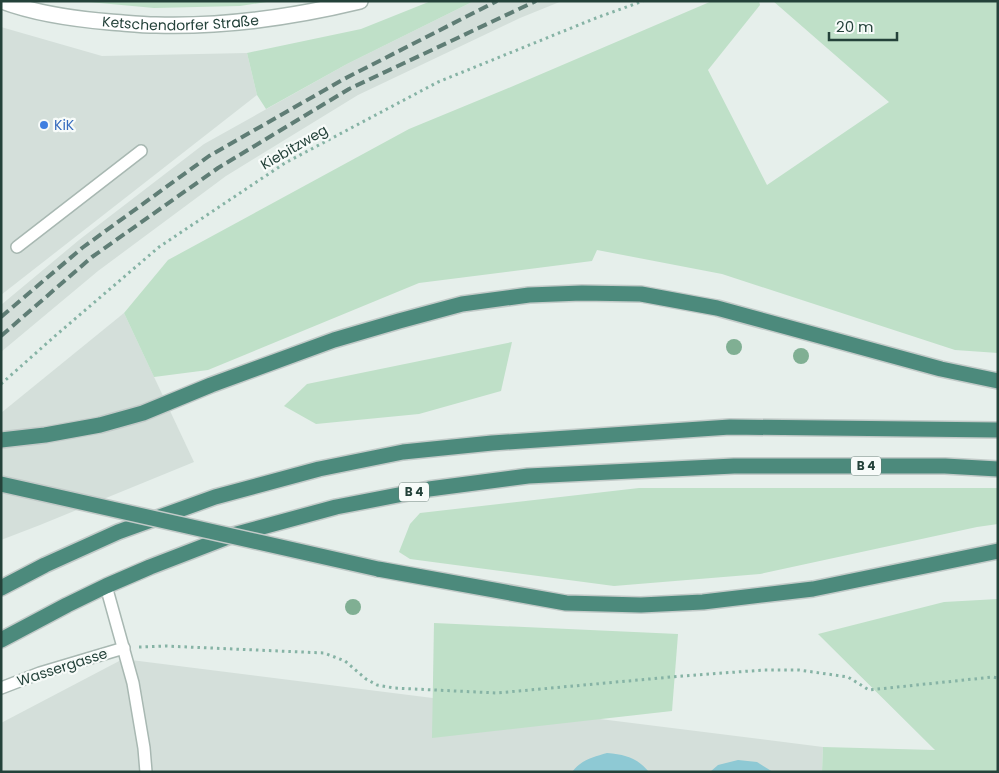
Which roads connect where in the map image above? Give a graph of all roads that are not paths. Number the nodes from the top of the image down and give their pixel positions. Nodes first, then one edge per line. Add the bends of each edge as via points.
1 (2, 1) edge
2 (360, 1) edge
3 (141, 151) dead end
4 (17, 247) dead end
5 (998, 381) edge
6 (998, 430) edge
7 (1, 440) edge
8 (998, 469) edge
9 (1, 484) edge
10 (998, 551) edge
11 (106, 586) junction
12 (1, 588) edge
13 (1, 640) edge
14 (124, 648) junction
15 (1, 688) edge
16 (146, 772) edge

1 - 2 street, Ketschendorfer Straße via 81,20 155,25 238,22 320,11
3 - 4 lane
5 - 7 highway via 941,369 718,308 641,294 529,295 462,304 334,340 143,413 100,425
6 - 12 highway via 730,427 403,452 319,469 215,497 118,532
8 - 11 highway, B 4 via 734,466 528,476 429,489 336,507 233,535
9 - 10 highway, bridge via 378,570 566,603 641,605 703,602 813,589
11 - 13 highway, B 4
11 - 14 lane
14 - 15 lane, Wassergasse
14 - 16 lane via 134,683

